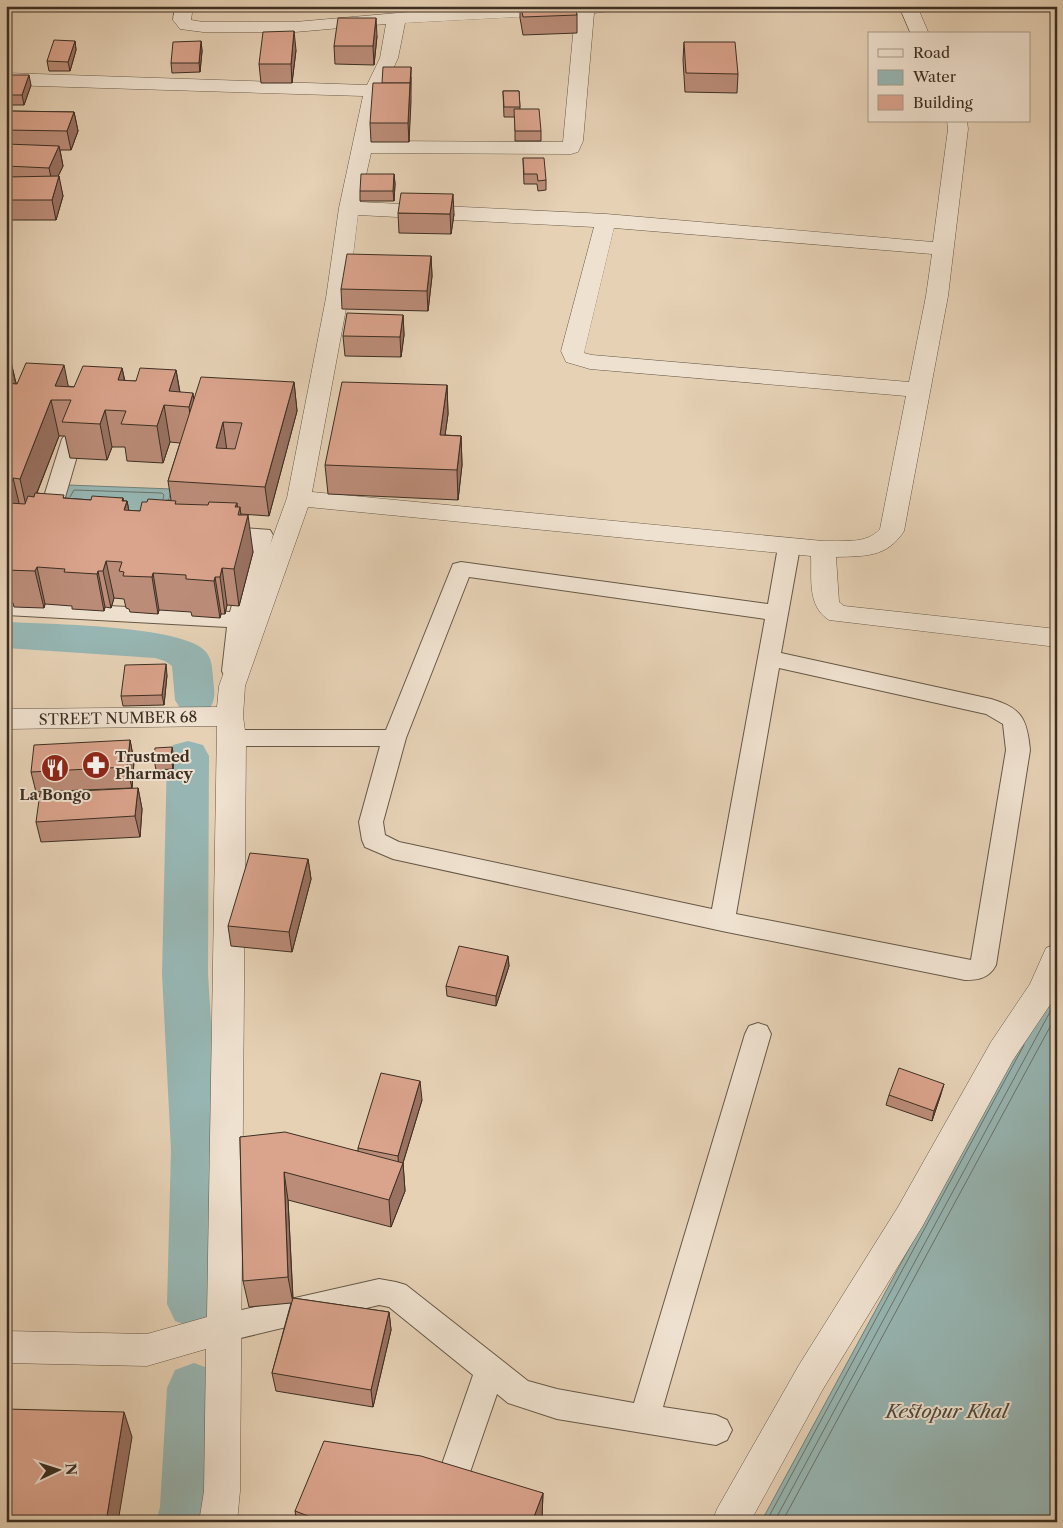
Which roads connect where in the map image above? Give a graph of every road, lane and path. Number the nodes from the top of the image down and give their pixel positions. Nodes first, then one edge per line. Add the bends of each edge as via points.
1 (184, 6) edge
2 (611, 6) edge
3 (908, 6) edge
4 (585, 8) junction
5 (398, 18) junction
6 (919, 32) edge
7 (6, 80) edge
8 (374, 91) junction
9 (957, 122) edge
10 (362, 147) junction
11 (349, 208) junction
12 (606, 220) junction
13 (943, 250) junction
14 (920, 390) junction
15 (72, 439) edge
16 (299, 498) junction
17 (46, 527) edge
18 (203, 533) edge
19 (788, 547) junction
20 (823, 550) junction
21 (6, 608) edge
22 (776, 613) junction
23 (239, 620) junction
24 (1057, 638) edge
25 (769, 658) junction
26 (232, 686) junction
27 (6, 720) edge
28 (231, 727) junction
29 (394, 738) junction
30 (722, 921) junction
31 (1057, 956) edge
32 (758, 1034) dead end
33 (224, 1328) junction
34 (6, 1347) edge
35 (489, 1371) junction
36 (644, 1419) junction
37 (716, 1430) dead end
38 (457, 1467) edge
39 (218, 1522) edge
40 (730, 1522) edge

1 - 5 street via 182,20 193,27 295,27
2 - 4 street
3 - 6 street
4 - 5 street
4 - 10 street via 570,148
5 - 8 street via 389,58
7 - 8 street
8 - 10 street
9 - 13 street
10 - 11 street
11 - 12 street
11 - 16 street via 337,298
12 - 13 street
12 - 14 street via 572,351 574,357 590,362
13 - 14 street
14 - 20 street via 892,531 882,542 866,548
15 - 17 lane
16 - 19 street
16 - 26 street
18 - 23 lane via 262,535
19 - 20 street
19 - 22 lane
20 - 24 street via 826,603 838,614
21 - 23 lane
22 - 25 lane
22 - 29 lane via 461,569
23 - 26 lane
25 - 30 lane
25 - 30 lane via 1008,714 1017,727 1018,750 983,965 976,970 966,970
26 - 28 street
27 - 28 street, STREET NUMBER 68
28 - 29 lane
28 - 33 street
29 - 30 lane via 370,822 374,840 393,850
31 - 40 street via 1043,990 1002,1051 910,1217 811,1377
32 - 36 lane
33 - 34 street via 147,1350
33 - 35 lane via 379,1292 396,1295
33 - 39 street via 222,1491
35 - 36 lane via 519,1393 557,1404
35 - 38 lane
36 - 37 lane

